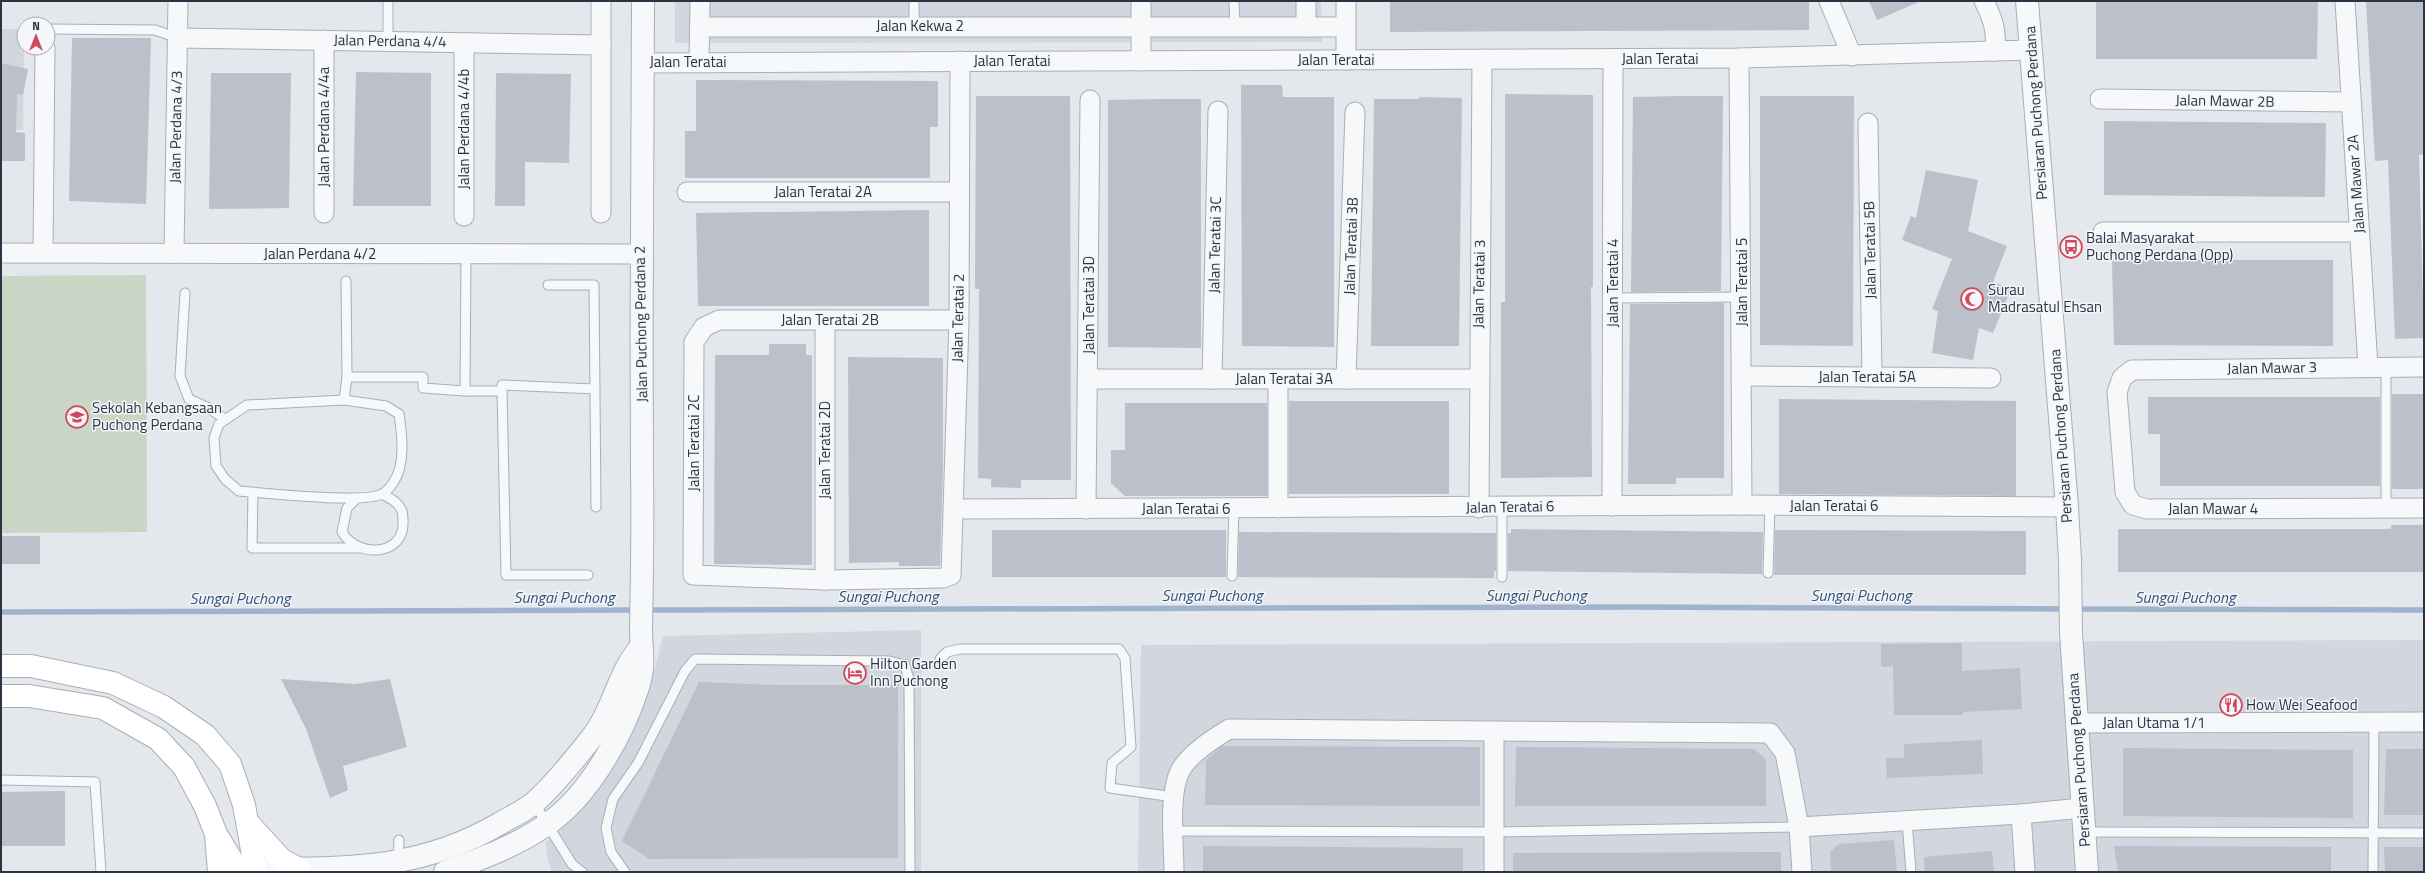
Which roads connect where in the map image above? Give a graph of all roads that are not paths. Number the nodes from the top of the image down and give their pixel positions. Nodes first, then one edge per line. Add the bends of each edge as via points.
1 (178, 1) edge
2 (388, 1) edge
3 (601, 1) edge
4 (643, 1) edge
5 (700, 1) edge
6 (914, 1) edge
7 (1140, 1) edge
8 (1234, 1) edge
9 (1306, 1) edge
10 (1346, 1) edge
11 (1829, 1) edge
12 (1984, 1) edge
13 (2027, 1) edge
14 (2345, 1) edge
15 (914, 26) junction
16 (1141, 26) junction
17 (1235, 26) junction
18 (700, 27) junction
19 (1306, 27) junction
20 (1346, 27) junction
21 (56, 29) edge
22 (178, 38) junction
23 (324, 40) junction
24 (388, 41) junction
25 (464, 43) junction
26 (602, 45) junction
27 (2030, 50) junction
28 (1995, 51) junction
29 (45, 56) edge
30 (1852, 56) junction
31 (1740, 58) junction
32 (1613, 59) junction
33 (1346, 60) junction
34 (1482, 60) junction
35 (960, 61) junction
36 (1141, 61) junction
37 (699, 62) junction
38 (642, 63) junction
39 (2100, 99) dead end
40 (1090, 100) dead end
41 (2351, 102) junction
42 (1218, 111) dead end
43 (1355, 112) dead end
44 (1868, 122) dead end
45 (687, 192) dead end
46 (959, 192) junction
47 (324, 213) dead end
48 (602, 213) dead end
49 (464, 216) dead end
50 (2103, 232) dead end
51 (2359, 232) junction
52 (1, 253) edge
53 (43, 253) junction
54 (174, 253) junction
55 (466, 254) junction
56 (640, 254) junction
57 (346, 281) dead end
58 (548, 284) dead end
59 (185, 292) dead end
60 (1742, 297) junction
61 (1613, 298) junction
62 (824, 320) junction
63 (959, 320) junction
64 (704, 328) joint
65 (2377, 367) junction
66 (2424, 367) edge
67 (1742, 376) junction
68 (347, 377) junction
69 (1872, 377) junction
70 (1991, 378) dead end
71 (2122, 378) joint
72 (1089, 379) junction
73 (1212, 379) junction
74 (1278, 379) junction
75 (1346, 379) junction
76 (1478, 379) junction
77 (595, 389) junction
78 (465, 391) junction
79 (502, 391) junction
80 (344, 400) junction
81 (225, 419) junction
82 (253, 492) junction
83 (382, 494) junction
84 (357, 498) junction
85 (1612, 506) junction
86 (1742, 506) junction
87 (1770, 506) junction
88 (596, 507) dead end
89 (2067, 507) junction
90 (1234, 508) junction
91 (1278, 508) junction
92 (1479, 508) junction
93 (1502, 508) junction
94 (2386, 508) junction
95 (2424, 508) edge
96 (954, 509) junction
97 (1086, 509) junction
98 (359, 548) junction
99 (1768, 573) dead end
100 (588, 575) dead end
101 (1232, 576) dead end
102 (1502, 577) dead end
103 (824, 580) junction
104 (641, 638) junction
105 (940, 660) dead end
106 (1, 666) edge
107 (1, 696) edge
108 (2424, 722) edge
109 (2076, 723) junction
110 (2374, 723) junction
111 (1494, 731) junction
112 (1, 780) edge
113 (1174, 797) junction
114 (534, 803) junction
115 (2082, 808) junction
116 (2021, 814) junction
117 (246, 820) junction
118 (1906, 821) junction
119 (547, 824) junction
120 (1799, 827) junction
121 (1174, 831) junction
122 (1494, 832) junction
123 (2083, 832) junction
124 (2373, 833) junction
125 (2424, 833) edge
126 (216, 834) junction
127 (399, 840) dead end
128 (398, 862) junction
129 (299, 869) junction
130 (251, 871) edge
131 (101, 872) edge
132 (219, 872) edge
133 (445, 872) edge
134 (582, 872) edge
135 (625, 872) edge
136 (910, 872) edge
137 (1174, 872) edge
138 (1494, 872) edge
139 (1802, 872) edge
140 (1911, 872) edge
141 (2025, 872) edge
142 (2087, 872) edge
143 (2373, 872) edge

1 - 22 street, Jalan Perdana 4/3
2 - 24 lane
3 - 26 street
4 - 38 street, Jalan Puchong Perdana 2
5 - 18 street
6 - 15 lane
7 - 16 street
8 - 17 lane
9 - 19 street
10 - 20 street
11 - 30 street
12 - 28 street via 1994,23
13 - 27 street, Persiaran Puchong Perdana
14 - 41 street, Jalan Mawar 2A
15 - 16 street, Jalan Kekwa 2
15 - 18 street, Jalan Kekwa 2
16 - 17 street, Jalan Kekwa 2
16 - 36 street
17 - 19 street, Jalan Kekwa 2
18 - 37 street
19 - 20 street, Jalan Kekwa 2
20 - 33 street
21 - 22 lane via 155,30
22 - 23 street, Jalan Perdana 4/4
22 - 54 street, Jalan Perdana 4/3
23 - 24 street, Jalan Perdana 4/4
23 - 47 street, Jalan Perdana 4/4a
24 - 25 street, Jalan Perdana 4/4
25 - 26 street, Jalan Perdana 4/4
25 - 49 street, Jalan Perdana 4/4b
26 - 48 street
27 - 28 street, Jalan Teratai
27 - 89 street, Persiaran Puchong Perdana
28 - 30 street, Jalan Teratai
29 - 53 street
30 - 31 street, Jalan Teratai
31 - 32 street, Jalan Teratai
31 - 60 street, Jalan Teratai 5
32 - 34 street, Jalan Teratai
32 - 61 street, Jalan Teratai 4
33 - 34 street, Jalan Teratai
33 - 36 street, Jalan Teratai
34 - 76 street, Jalan Teratai 3
35 - 36 street, Jalan Teratai
35 - 37 street, Jalan Teratai
35 - 46 street, Jalan Teratai 2
37 - 38 street, Jalan Teratai
38 - 56 street, Jalan Puchong Perdana 2
39 - 41 street, Jalan Mawar 2B
40 - 72 street, Jalan Teratai 3D
41 - 51 street, Jalan Mawar 2A
42 - 73 street, Jalan Teratai 3C
43 - 75 street, Jalan Teratai 3B
44 - 69 street, Jalan Teratai 5B
45 - 46 street, Jalan Teratai 2A
46 - 63 street, Jalan Teratai 2
50 - 51 street
51 - 65 street, Jalan Mawar 2A
52 - 53 street, Jalan Perdana 4/2
53 - 54 street, Jalan Perdana 4/2
54 - 55 street, Jalan Perdana 4/2
55 - 56 street, Jalan Perdana 4/2
55 - 78 lane
56 - 104 street, Jalan Puchong Perdana 2 via 644,562
57 - 68 lane
58 - 77 lane via 594,285
59 - 81 lane via 180,376 189,400 207,407
60 - 61 lane
60 - 67 street, Jalan Teratai 5
61 - 85 street, Jalan Teratai 4
62 - 63 street, Jalan Teratai 2B
62 - 64 street, Jalan Teratai 2B via 719,320
62 - 103 street, Jalan Teratai 2D
63 - 96 street, Jalan Teratai 2
64 - 103 street, Jalan Teratai 2C via 694,342 693,575
65 - 66 street, Jalan Mawar 3
65 - 71 street, Jalan Mawar 3 via 2132,370
65 - 94 lane
67 - 69 street, Jalan Teratai 5A
67 - 86 street, Jalan Teratai 5
68 - 78 lane via 423,377 423,388
68 - 80 lane
69 - 70 street, Jalan Teratai 5A
71 - 94 street, Jalan Mawar 4 via 2117,392 2125,492 2133,505 2147,509
72 - 73 street, Jalan Teratai 3A
72 - 97 street, Jalan Teratai 3D
73 - 74 street, Jalan Teratai 3A
74 - 75 street, Jalan Teratai 3A
74 - 91 street
75 - 76 street, Jalan Teratai 3A
76 - 92 street, Jalan Teratai 3
77 - 79 lane via 502,385
77 - 88 lane
78 - 79 lane
79 - 100 lane via 506,575
80 - 81 lane via 247,405
80 - 83 lane via 386,406 399,414 402,435 401,461 394,482
81 - 82 lane via 219,424 214,438 216,466 225,479 239,491
82 - 84 lane
82 - 98 lane via 252,548
83 - 84 lane
83 - 98 lane via 395,501 402,509 403,528 395,543 382,550 368,551
84 - 98 lane via 347,508 342,532 347,540
85 - 86 street, Jalan Teratai 6
85 - 93 street, Jalan Teratai 6
86 - 87 street, Jalan Teratai 6
87 - 89 street, Jalan Teratai 6
87 - 99 lane
89 - 109 street, Persiaran Puchong Perdana
90 - 91 street, Jalan Teratai 6
90 - 97 street, Jalan Teratai 6
90 - 101 lane
91 - 92 street, Jalan Teratai 6
92 - 93 street, Jalan Teratai 6
93 - 102 lane
94 - 95 street, Jalan Mawar 4
96 - 97 street, Jalan Teratai 6
96 - 103 street, Jalan Teratai 2 via 951,575 943,578
104 - 114 street via 610,710 594,735
104 - 119 street, Jalan Puchong Perdana 2 via 644,663 638,689 613,746 584,787 567,807
105 - 113 lane via 947,652 960,649 1119,649 1125,658 1131,747 1112,763 1110,788
106 - 117 main road via 31,666 114,684 164,708 205,735 230,764 244,805
107 - 126 main road via 29,696 103,708 158,739 184,767 205,806
108 - 110 street, Jalan Utama 1/1
109 - 110 street, Jalan Utama 1/1
109 - 115 street, Persiaran Puchong Perdana
110 - 124 lane
111 - 113 street via 1229,729 1204,744 1180,771
111 - 120 street via 1770,733 1785,753
111 - 122 street
112 - 131 lane via 95,782
113 - 121 street
114 - 119 lane
114 - 128 street via 473,839
115 - 116 street
115 - 123 street, Persiaran Puchong Perdana
116 - 118 street
116 - 141 street
117 - 129 main road via 282,860
117 - 130 main road
118 - 120 street
118 - 140 lane
119 - 133 street, Jalan Puchong Perdana 2 via 480,859
119 - 134 lane via 572,864
120 - 122 lane
120 - 139 street
121 - 122 lane
121 - 137 street
122 - 138 street
123 - 124 lane
123 - 142 street, Persiaran Puchong Perdana
124 - 125 lane
124 - 143 lane
126 - 130 main road via 227,854
126 - 132 main road
127 - 128 lane
128 - 129 street via 370,867
129 - 130 street
135 - 136 lane via 611,852 606,828 612,799 638,763 685,671 695,660 889,661 905,665 909,680

